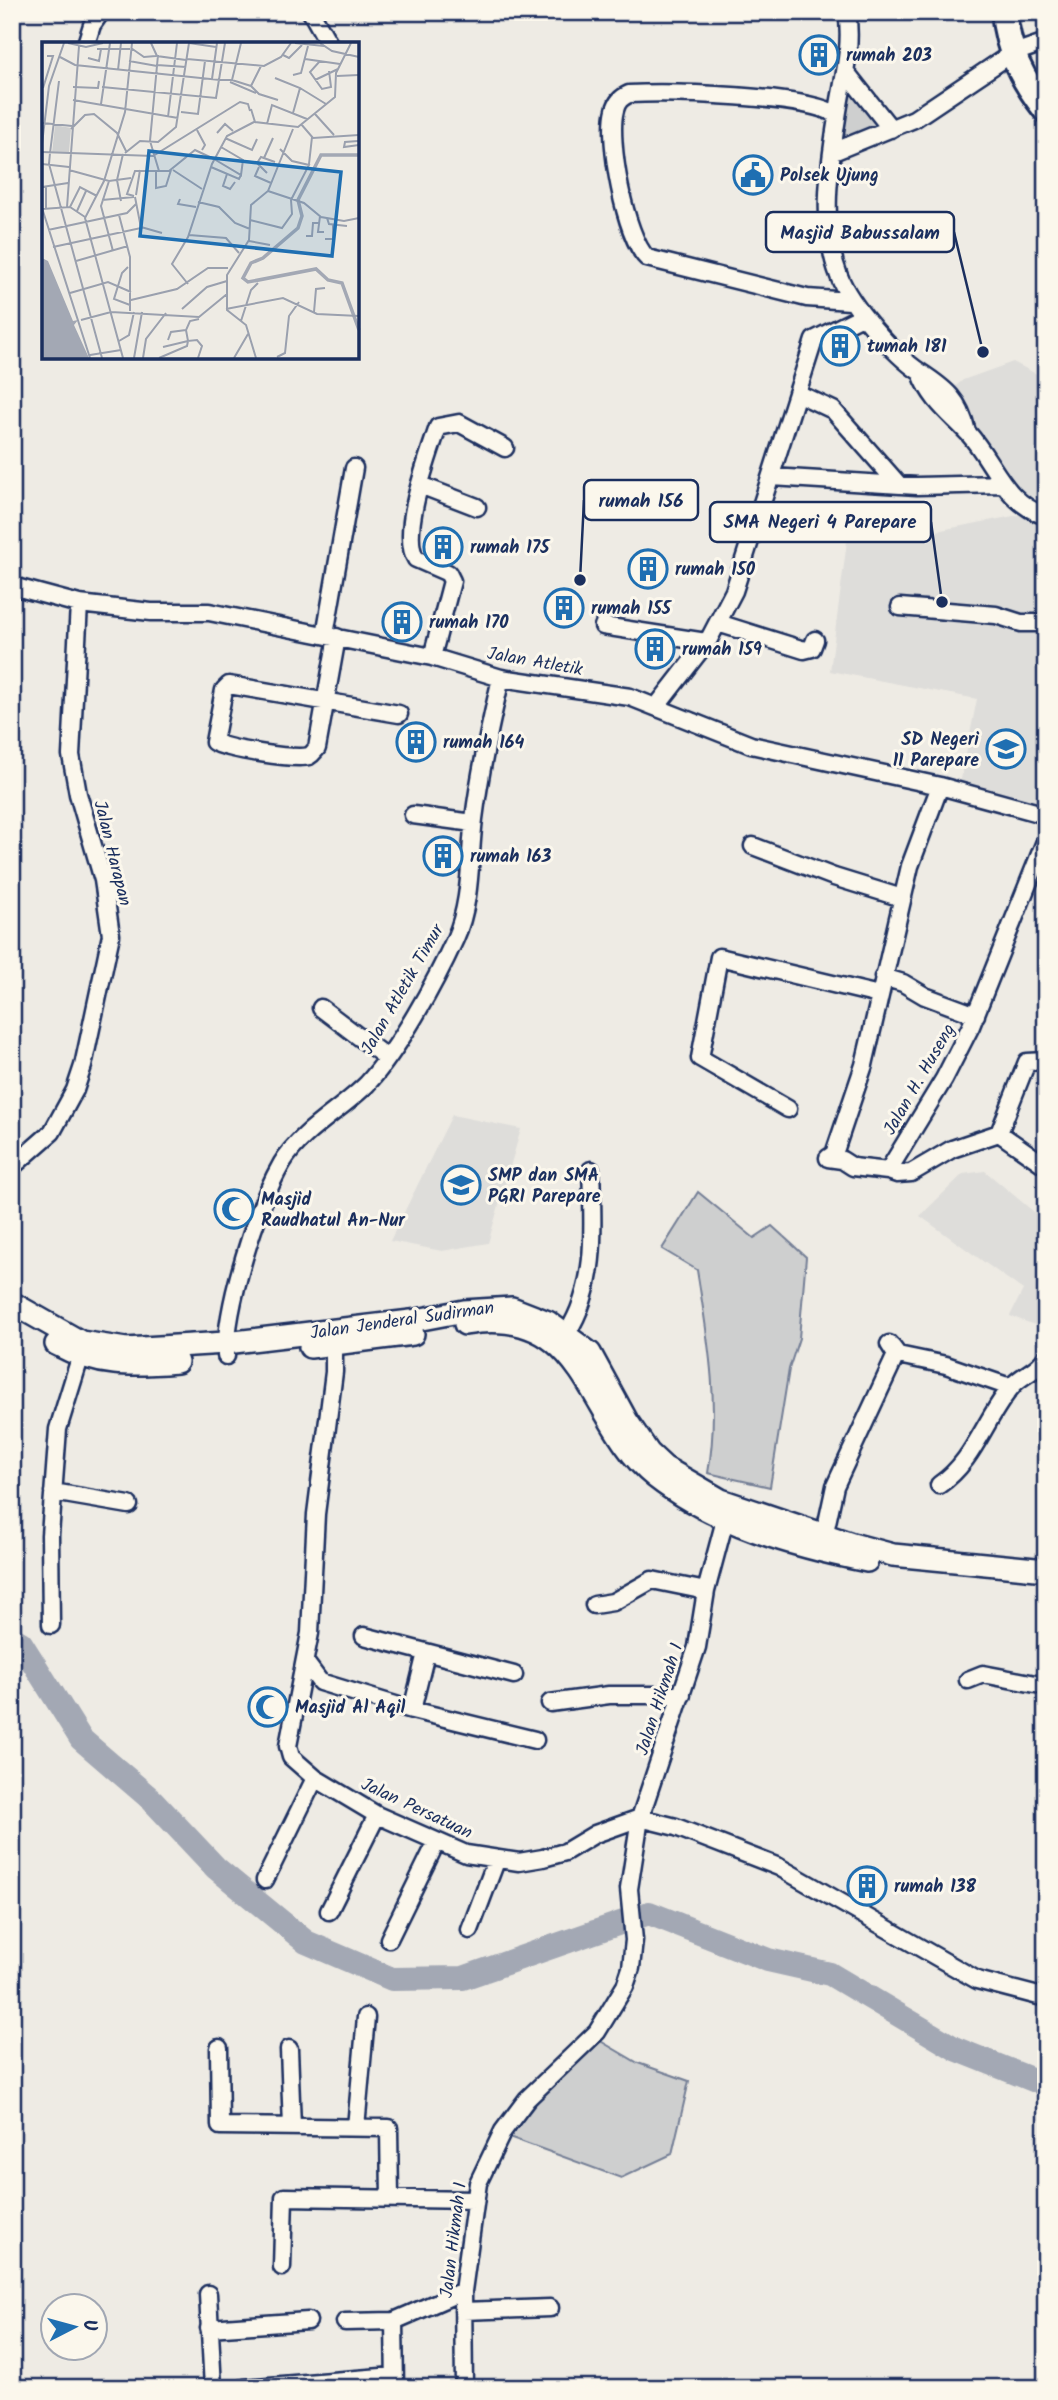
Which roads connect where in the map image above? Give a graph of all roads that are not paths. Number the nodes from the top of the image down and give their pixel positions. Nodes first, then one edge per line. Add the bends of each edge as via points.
1 (101, 12) edge
2 (312, 12) edge
3 (847, 12) edge
4 (1004, 12) edge
5 (87, 42) edge
6 (328, 42) edge
7 (1046, 42) edge
8 (1011, 54) junction
9 (846, 72) junction
10 (1046, 110) edge
11 (837, 115) junction
12 (891, 130) junction
13 (833, 152) junction
14 (850, 301) junction
15 (862, 316) junction
16 (797, 393) junction
17 (505, 448) dead end
18 (354, 468) dead end
19 (772, 477) junction
20 (1002, 484) junction
21 (420, 485) junction
22 (899, 485) junction
23 (477, 507) dead end
24 (1046, 516) edge
25 (12, 586) edge
26 (79, 604) junction
27 (900, 607) dead end
28 (718, 623) junction
29 (1046, 623) edge
30 (603, 626) dead end
31 (331, 636) junction
32 (815, 640) dead end
33 (706, 642) junction
34 (432, 657) junction
35 (501, 678) junction
36 (325, 701) junction
37 (657, 706) junction
38 (399, 714) dead end
39 (940, 786) junction
40 (1045, 814) edge
41 (413, 815) dead end
42 (473, 823) junction
43 (1046, 838) edge
44 (753, 846) dead end
45 (902, 898) junction
46 (883, 977) junction
47 (879, 995) junction
48 (321, 1008) dead end
49 (976, 1015) junction
50 (387, 1058) junction
51 (1046, 1061) edge
52 (788, 1109) dead end
53 (999, 1133) junction
54 (1046, 1166) edge
55 (12, 1167) edge
56 (591, 1170) dead end
57 (888, 1171) junction
58 (12, 1303) edge
59 (12, 1320) edge
60 (567, 1334) junction
61 (334, 1337) junction
62 (226, 1349) junction
63 (1046, 1357) edge
64 (80, 1358) junction
65 (1014, 1384) junction
66 (939, 1485) dead end
67 (53, 1492) junction
68 (130, 1505) dead end
69 (725, 1520) junction
70 (822, 1543) junction
71 (1046, 1570) edge
72 (1046, 1583) edge
73 (706, 1591) junction
74 (594, 1605) dead end
75 (51, 1625) dead end
76 (364, 1636) dead end
77 (426, 1653) junction
78 (306, 1663) junction
79 (514, 1675) dead end
80 (968, 1680) dead end
81 (1046, 1686) edge
82 (682, 1695) junction
83 (550, 1703) dead end
84 (412, 1710) junction
85 (535, 1740) dead end
86 (315, 1778) junction
87 (377, 1815) junction
88 (640, 1818) junction
89 (436, 1843) junction
90 (496, 1861) junction
91 (265, 1880) dead end
92 (329, 1910) dead end
93 (470, 1930) dead end
94 (389, 1939) dead end
95 (1046, 1998) edge
96 (366, 2017) dead end
97 (219, 2048) dead end
98 (289, 2049) dead end
99 (292, 2127) junction
100 (356, 2127) junction
101 (390, 2199) junction
102 (475, 2200) junction
103 (282, 2267) dead end
104 (463, 2291) junction
105 (208, 2294) dead end
106 (550, 2308) dead end
107 (463, 2311) junction
108 (308, 2321) dead end
109 (394, 2321) junction
110 (345, 2322) dead end
111 (209, 2328) junction
112 (395, 2382) edge
113 (213, 2388) edge
114 (244, 2388) edge
115 (464, 2388) edge

1 - 5 street
2 - 6 street
3 - 9 street
4 - 8 highway
7 - 8 street
8 - 10 highway
8 - 12 street
9 - 11 street
9 - 12 street
11 - 13 street
11 - 14 street via 809,103 629,94 614,111 614,138 621,192 636,242 647,258 807,298
12 - 13 street
13 - 14 street via 829,235
14 - 15 street
15 - 16 street via 814,340
15 - 20 street via 921,373 939,382 960,408 967,432
16 - 19 street
16 - 22 street via 833,410
17 - 21 street via 459,423 442,424
18 - 31 street
19 - 22 street
19 - 28 street via 734,591
20 - 22 street
20 - 24 street via 1023,506
21 - 23 street
21 - 34 street via 412,527 413,554 448,573 452,581
25 - 26 street, Jalan Atletik
26 - 31 street, Jalan Atletik via 151,612 209,612
26 - 55 street, Jalan Harapan via 71,755 103,880 111,935 75,1090 52,1132
27 - 29 street
28 - 32 street via 804,650 812,648
28 - 33 street
30 - 33 street
31 - 34 street, Jalan Atletik
31 - 36 street
33 - 37 street
34 - 35 street, Jalan Atletik
35 - 37 street, Jalan Atletik via 609,692
35 - 42 street, Jalan Atletik Timur
36 - 36 street via 317,748 308,756 255,752 214,742 224,690 229,685
36 - 38 street
37 - 39 street, Jalan Atletik via 751,745
39 - 40 street, Jalan Atletik
39 - 45 street
41 - 42 street
42 - 50 street, Jalan Atletik Timur via 467,894 456,938
43 - 49 street, Jalan H. Huseng
44 - 45 street
45 - 46 street
46 - 47 street
46 - 49 street
47 - 52 street via 719,957 700,1058
47 - 57 street via 858,1087 834,1154 828,1158 853,1167
48 - 50 street
49 - 57 street, Jalan H. Huseng via 944,1079
50 - 62 street, Jalan Atletik Timur via 368,1083 305,1136 282,1162 257,1223 234,1301
51 - 53 street via 1027,1062
53 - 54 street
53 - 57 street via 952,1149 912,1173
56 - 60 street via 590,1274 585,1300
58 - 62 main road, Jalan Jenderal Sudirman via 81,1342 100,1347
59 - 64 main road, Jalan Jenderal Sudirman
60 - 61 main road, Jalan Jenderal Sudirman via 525,1311 499,1307
60 - 70 main road, Jalan Jenderal Sudirman via 590,1353 627,1421 664,1467 721,1500
61 - 62 main road, Jalan Jenderal Sudirman
61 - 69 main road, Jalan Jenderal Sudirman via 480,1322 505,1322 529,1329 565,1352 585,1376 642,1466
61 - 78 street, Jalan Persatuan
62 - 64 main road, Jalan Jenderal Sudirman via 124,1365
63 - 65 street
64 - 67 street via 58,1429
65 - 66 street via 960,1470
65 - 70 street via 1007,1386 946,1365 898,1355 889,1345 896,1355 835,1486
67 - 68 street
67 - 75 street
69 - 70 main road, Jalan Jenderal Sudirman
69 - 73 street, Jalan Hikmah 1
70 - 71 main road, Jalan Jenderal Sudirman
70 - 72 main road, Jalan Jenderal Sudirman via 902,1568
73 - 74 street via 652,1580 613,1602
73 - 82 street, Jalan Hikmah 1 via 697,1647
76 - 77 street
77 - 79 street
77 - 84 street
78 - 84 street via 320,1682
78 - 86 street, Jalan Persatuan via 288,1752
80 - 81 street via 983,1674
82 - 83 street via 609,1695
82 - 88 street, Jalan Hikmah 1
84 - 85 street
86 - 87 street, Jalan Persatuan
86 - 91 street
87 - 89 street, Jalan Persatuan
87 - 92 street
88 - 90 street, Jalan Persatuan via 595,1834 565,1853 519,1862
88 - 95 street via 779,1867 977,1979
88 - 102 street, Jalan Hikmah 1 via 629,1889 634,1940 631,1968 616,2003 597,2032 527,2099 503,2131 486,2162
89 - 90 street, Jalan Persatuan
89 - 94 street
90 - 93 street
96 - 100 street
97 - 99 street via 220,2126
98 - 99 street
99 - 100 street
100 - 101 street via 389,2128
101 - 102 street
101 - 103 street via 284,2197
102 - 104 street, Jalan Hikmah 1
104 - 107 street, Jalan Hikmah 1
104 - 109 street
105 - 111 street
106 - 107 street
107 - 115 street, Jalan Hikmah 1
108 - 111 street
109 - 110 street
109 - 112 street
111 - 113 street
112 - 114 street

